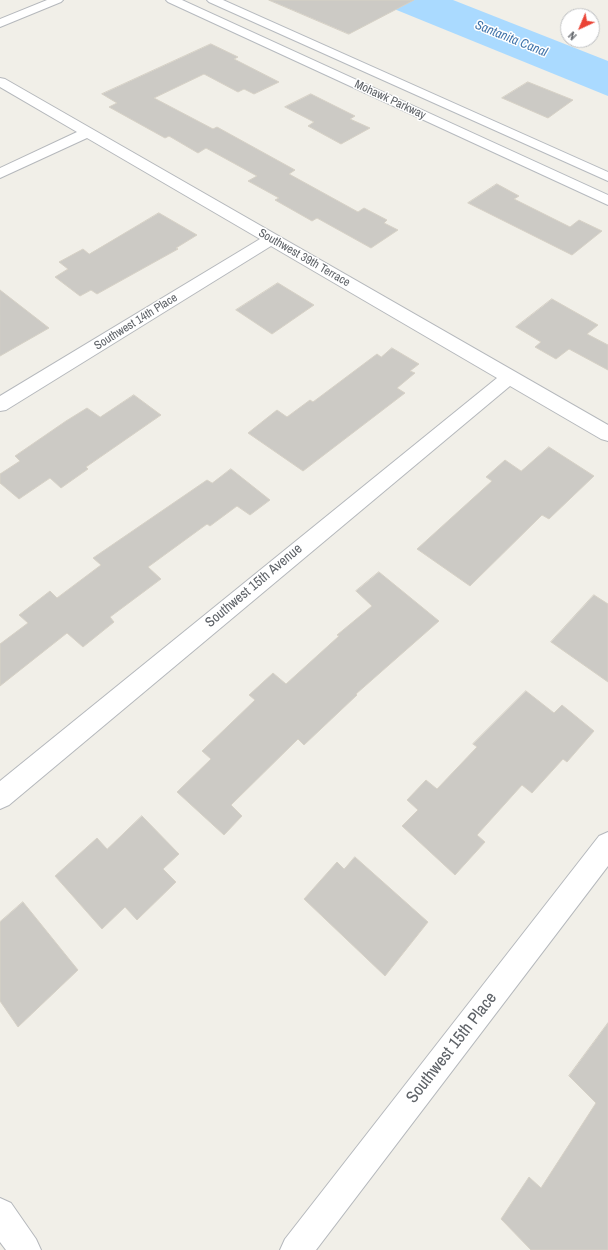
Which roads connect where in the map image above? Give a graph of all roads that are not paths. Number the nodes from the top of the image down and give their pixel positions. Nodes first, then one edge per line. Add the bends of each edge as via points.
1 (58, 0) edge
2 (172, 0) edge
3 (213, 0) edge
4 (0, 23) edge
5 (0, 82) edge
6 (88, 132) junction
7 (0, 174) edge
8 (608, 177) edge
9 (608, 201) edge
10 (272, 239) junction
11 (509, 377) junction
12 (0, 406) edge
13 (608, 434) edge
14 (0, 797) edge
15 (608, 845) edge
16 (0, 1214) edge
17 (25, 1250) edge
18 (296, 1250) edge

1 - 4 street
2 - 9 street, Mohawk Parkway
3 - 8 street, Mohawk Parkway
5 - 6 street, Southwest 39th Terrace
6 - 7 street
6 - 10 street, Southwest 39th Terrace
10 - 11 street, Southwest 39th Terrace
10 - 12 street, Southwest 14th Place
11 - 13 street, Southwest 39th Terrace
11 - 14 street, Southwest 15th Avenue
15 - 18 street, Southwest 15th Place
16 - 17 street

